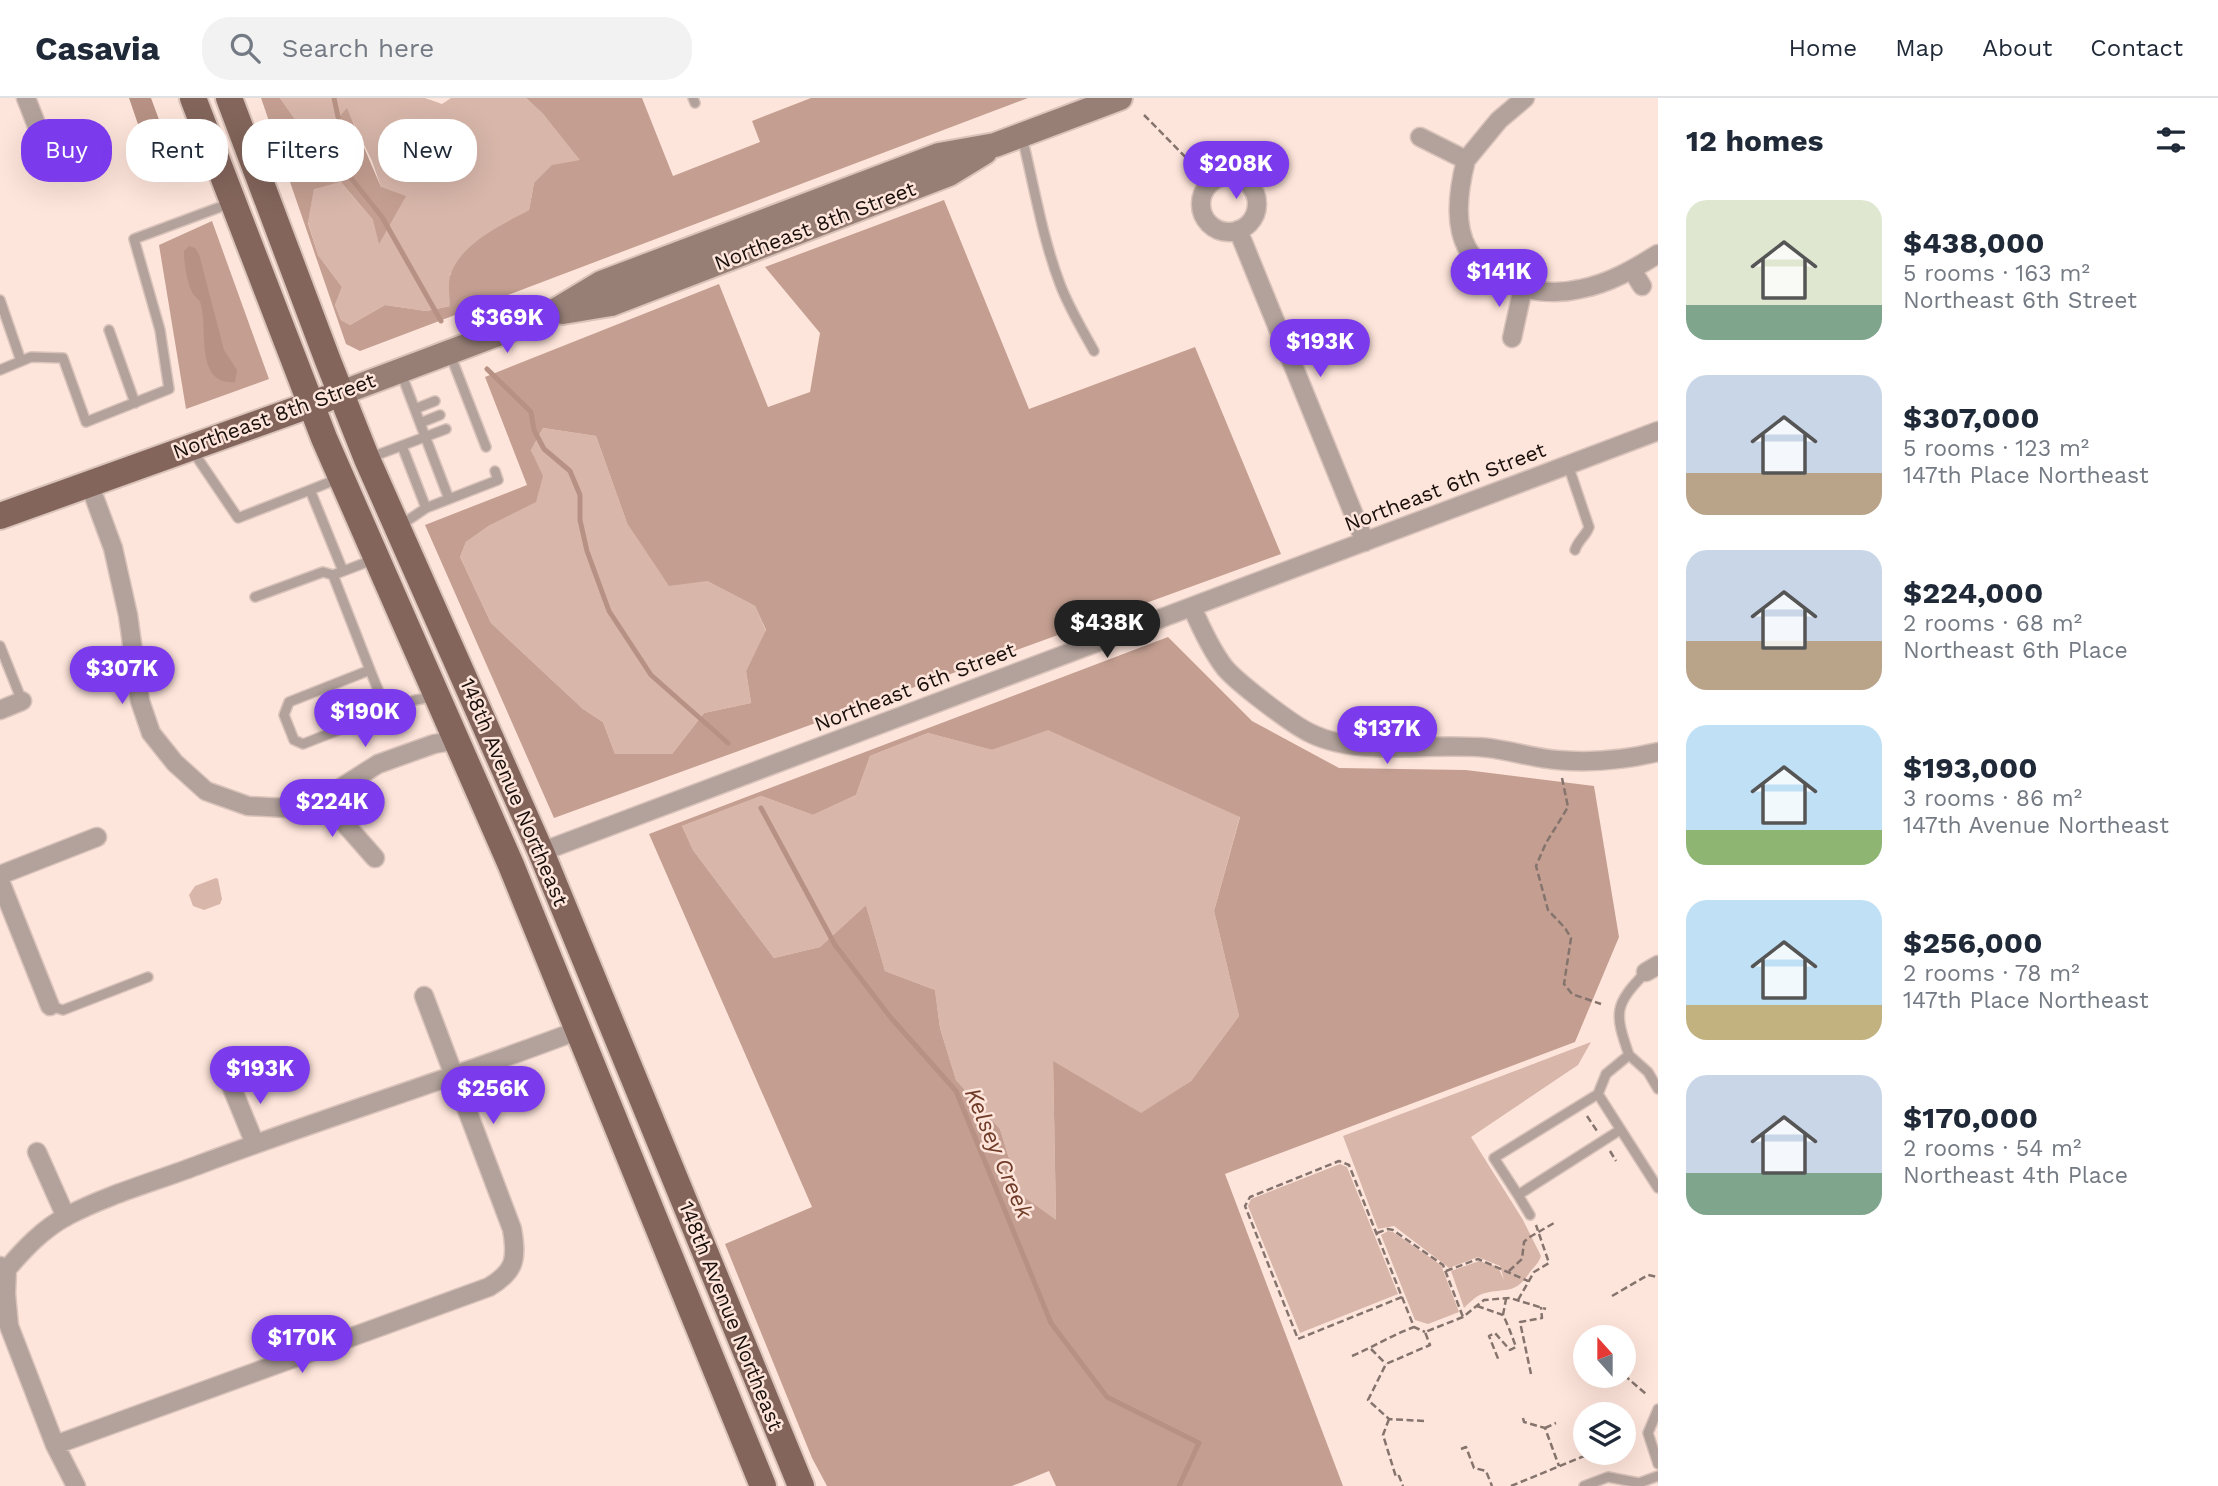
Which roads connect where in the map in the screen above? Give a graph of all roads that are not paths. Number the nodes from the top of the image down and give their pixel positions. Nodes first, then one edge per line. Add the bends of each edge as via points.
1 (26, 98) edge
2 (193, 98) edge
3 (229, 98) edge
4 (1120, 98) edge
5 (1525, 98) edge
6 (34, 119) edge
7 (1022, 135) junction
8 (1420, 137) dead end
9 (1466, 160) junction
10 (234, 202) junction
11 (1238, 230) dead end
12 (1658, 254) edge
13 (1632, 271) junction
14 (1642, 286) dead end
15 (1523, 288) junction
16 (0, 300) edge
17 (109, 330) dead end
18 (1512, 338) dead end
19 (1094, 351) dead end
20 (449, 352) junction
21 (21, 361) junction
22 (0, 370) edge
23 (400, 371) junction
24 (464, 390) junction
25 (341, 393) junction
26 (453, 394) dead end
27 (435, 401) dead end
28 (135, 402) junction
29 (469, 404) junction
30 (311, 405) junction
31 (415, 408) junction
32 (459, 408) dead end
33 (440, 415) dead end
34 (474, 418) junction
35 (464, 422) dead end
36 (420, 423) junction
37 (446, 429) dead end
38 (1658, 431) edge
39 (425, 437) junction
40 (402, 446) junction
41 (190, 447) junction
42 (486, 447) dead end
43 (367, 459) junction
44 (1568, 465) junction
45 (495, 471) dead end
46 (341, 477) junction
47 (89, 483) junction
48 (310, 490) junction
49 (449, 499) junction
50 (426, 508) junction
51 (0, 516) edge
52 (396, 527) junction
53 (1365, 542) junction
54 (1575, 550) dead end
55 (376, 558) junction
56 (338, 573) junction
57 (255, 597) dead end
58 (1192, 607) junction
59 (0, 646) edge
60 (370, 670) junction
61 (438, 696) junction
62 (22, 701) joint
63 (0, 710) edge
64 (387, 712) junction
65 (458, 740) junction
66 (494, 748) junction
67 (1658, 752) edge
68 (328, 794) junction
69 (97, 837) dead end
70 (541, 852) junction
71 (375, 858) dead end
72 (0, 874) edge
73 (0, 881) edge
74 (6, 916) edge
75 (1652, 969) edge
76 (148, 977) dead end
77 (424, 996) dead end
78 (50, 1006) joint
79 (579, 1030) junction
80 (1629, 1055) junction
81 (453, 1076) junction
82 (230, 1083) dead end
83 (1658, 1089) edge
84 (1598, 1094) junction
85 (1620, 1130) junction
86 (255, 1144) junction
87 (37, 1152) dead end
88 (1658, 1188) edge
89 (1518, 1195) junction
90 (1530, 1215) road end
91 (66, 1217) junction
92 (4, 1268) edge
93 (1658, 1409) edge
94 (55, 1445) junction
95 (1658, 1464) edge
96 (1658, 1476) edge
97 (76, 1486) edge
98 (763, 1486) edge
99 (801, 1486) edge
100 (1584, 1486) edge

1 - 6 street
2 - 10 main road, 148th Avenue Northeast
3 - 25 main road, 148th Avenue Northeast
4 - 7 main road, Northeast 8th Street
5 - 9 street via 1499,120
7 - 19 lane via 1059,283
7 - 20 main road, Northeast 8th Street via 995,145 949,174 611,304 548,314
8 - 9 street
9 - 15 street via 1457,208 1461,237 1474,260 1489,274
10 - 28 lane via 134,239 160,330 169,389
10 - 30 main road, 148th Avenue Northeast
11 - 53 street
12 - 13 street
13 - 14 street
13 - 15 street via 1582,289 1552,293
15 - 18 street
16 - 21 lane
17 - 28 lane
20 - 23 main road, Northeast 8th Street
20 - 24 lane
21 - 22 lane
21 - 28 lane via 63,358 86,422
23 - 25 main road, Northeast 8th Street
23 - 31 lane
24 - 26 lane
24 - 29 lane
25 - 30 main road, Northeast 8th Street
25 - 43 main road, 148th Avenue Northeast
27 - 31 lane
29 - 32 lane
29 - 34 lane
30 - 41 main road, Northeast 8th Street
30 - 46 main road, 148th Avenue Northeast
31 - 36 lane
33 - 36 lane
34 - 35 lane
34 - 42 lane
36 - 39 lane
37 - 39 lane
38 - 44 street, Northeast 6th Street
39 - 40 lane
39 - 49 lane
40 - 43 lane
40 - 50 lane
41 - 47 main road, Northeast 8th Street
41 - 48 lane via 238,518
43 - 52 main road, 148th Avenue Northeast
44 - 53 street, Northeast 6th Street
44 - 54 lane via 1589,527
45 - 49 lane via 498,480
46 - 48 lane
46 - 55 main road, 148th Avenue Northeast
47 - 51 main road, Northeast 8th Street
47 - 68 street via 113,548 140,701 151,733 206,791 248,806 287,808
48 - 56 lane
49 - 50 lane
50 - 52 lane
52 - 66 main road, 148th Avenue Northeast
53 - 58 street, Northeast 6th Street
55 - 56 lane
55 - 61 main road, 148th Avenue Northeast
56 - 57 lane via 323,572
56 - 60 lane
58 - 67 street via 1226,669 1309,732 1337,742 1370,747 1488,748 1585,761
58 - 70 street, Northeast 6th Street
59 - 62 lane
60 - 64 lane
60 - 64 lane via 289,702 284,715 294,740 303,744
61 - 64 lane
61 - 65 main road, 148th Avenue Northeast
61 - 66 main road via 461,696
62 - 63 street
65 - 68 street via 378,764
65 - 79 main road, 148th Avenue Northeast
66 - 70 main road, 148th Avenue Northeast
68 - 71 street via 338,816
69 - 72 street
70 - 99 main road, 148th Avenue Northeast
73 - 74 street
74 - 78 street
75 - 80 lane via 1626,992 1619,1008
76 - 78 lane via 63,1010
77 - 81 street
79 - 81 street
79 - 98 main road, 148th Avenue Northeast
80 - 83 lane
80 - 84 lane via 1606,1074
81 - 86 street
81 - 94 street via 512,1229 513,1262 504,1278
82 - 86 street
84 - 85 lane
84 - 89 lane via 1494,1158
85 - 88 lane
85 - 89 lane
86 - 91 street
87 - 91 street
89 - 90 lane
91 - 92 street via 33,1239
92 - 94 street via 9,1326
93 - 95 lane via 1648,1433
94 - 97 street
96 - 100 lane via 1639,1483 1608,1477

